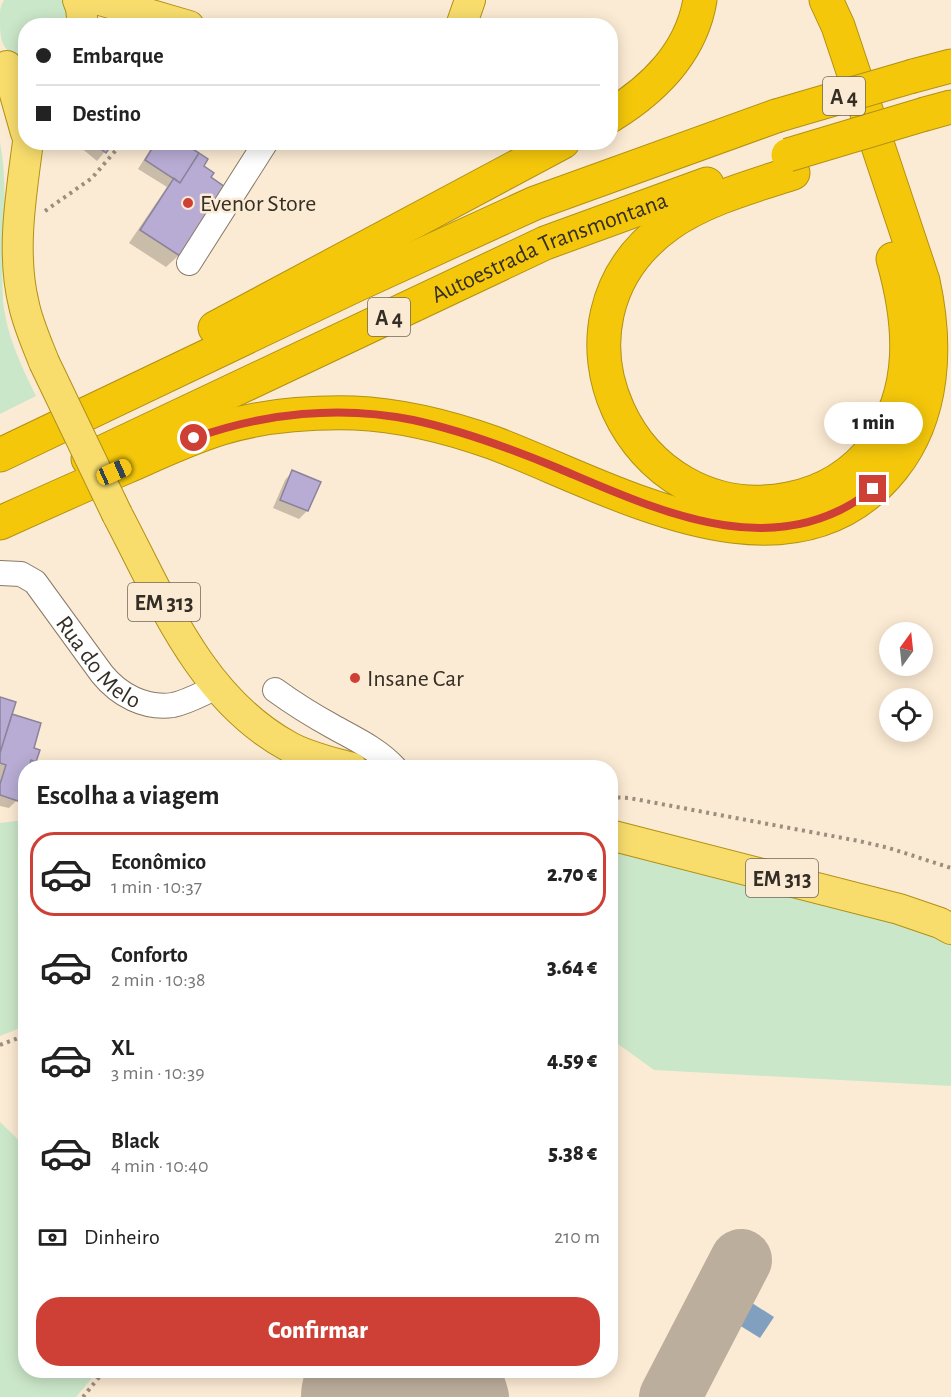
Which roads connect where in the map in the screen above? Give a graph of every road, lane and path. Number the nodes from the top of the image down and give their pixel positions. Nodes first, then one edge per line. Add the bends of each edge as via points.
1 (78, 0) edge
2 (100, 0) edge
3 (470, 0) edge
4 (700, 0) edge
5 (803, 0) edge
6 (826, 0) edge
7 (154, 16) junction
8 (82, 18) edge
9 (146, 18) edge
10 (161, 18) edge
11 (464, 18) edge
12 (11, 66) edge
13 (951, 66) edge
14 (18, 97) edge
15 (618, 110) edge
16 (939, 120) edge
17 (27, 150) edge
18 (116, 150) edge
19 (261, 150) edge
20 (548, 150) edge
21 (790, 164) junction
22 (19, 229) junction
23 (189, 263) dead end
24 (0, 435) edge
25 (0, 455) edge
26 (0, 501) edge
27 (0, 523) edge
28 (0, 573) edge
29 (217, 687) junction
30 (275, 690) dead end
31 (324, 760) edge
32 (387, 760) edge
33 (618, 797) edge
34 (618, 837) edge
35 (951, 868) edge
36 (951, 929) edge
37 (18, 1038) edge
38 (0, 1045) edge
39 (98, 1378) edge
40 (83, 1397) edge

1 - 8 main road
2 - 7 main road
3 - 11 main road
4 - 15 highway via 688,40 664,73
5 - 21 highway via 829,64 899,278 907,330 907,368 898,400 880,438 845,476 814,492 777,502 724,498 672,475 654,461 627,429 605,370 606,316 612,295 644,244 669,224
6 - 27 highway via 922,281 932,342 925,402 909,443 888,474 858,501 839,512 800,524 733,527 638,502 466,434 411,420 330,413 271,417 222,428 167,448
7 - 9 main road
7 - 10 main road
12 - 14 main road
13 - 25 highway, Autoestrada Transmontana / A 4, bridge via 776,116 535,203
16 - 21 highway, Autoestrada Transmontana / A 4, bridge
17 - 22 main road, EM 313
18 - 22 path via 92,178
19 - 23 street
20 - 24 highway via 184,345
21 - 26 highway, Autoestrada Transmontana / A 4 via 544,243
22 - 29 main road, EM 313, bridge via 24,306 44,362 117,514 190,650
28 - 29 street, Rua do Melo via 21,574 34,582 102,674 125,695 148,704 172,705
29 - 31 main road, EM 313 via 262,729 288,746
30 - 32 street
33 - 35 path via 859,841
34 - 36 main road, EM 313 via 899,909
37 - 38 path
39 - 40 path

